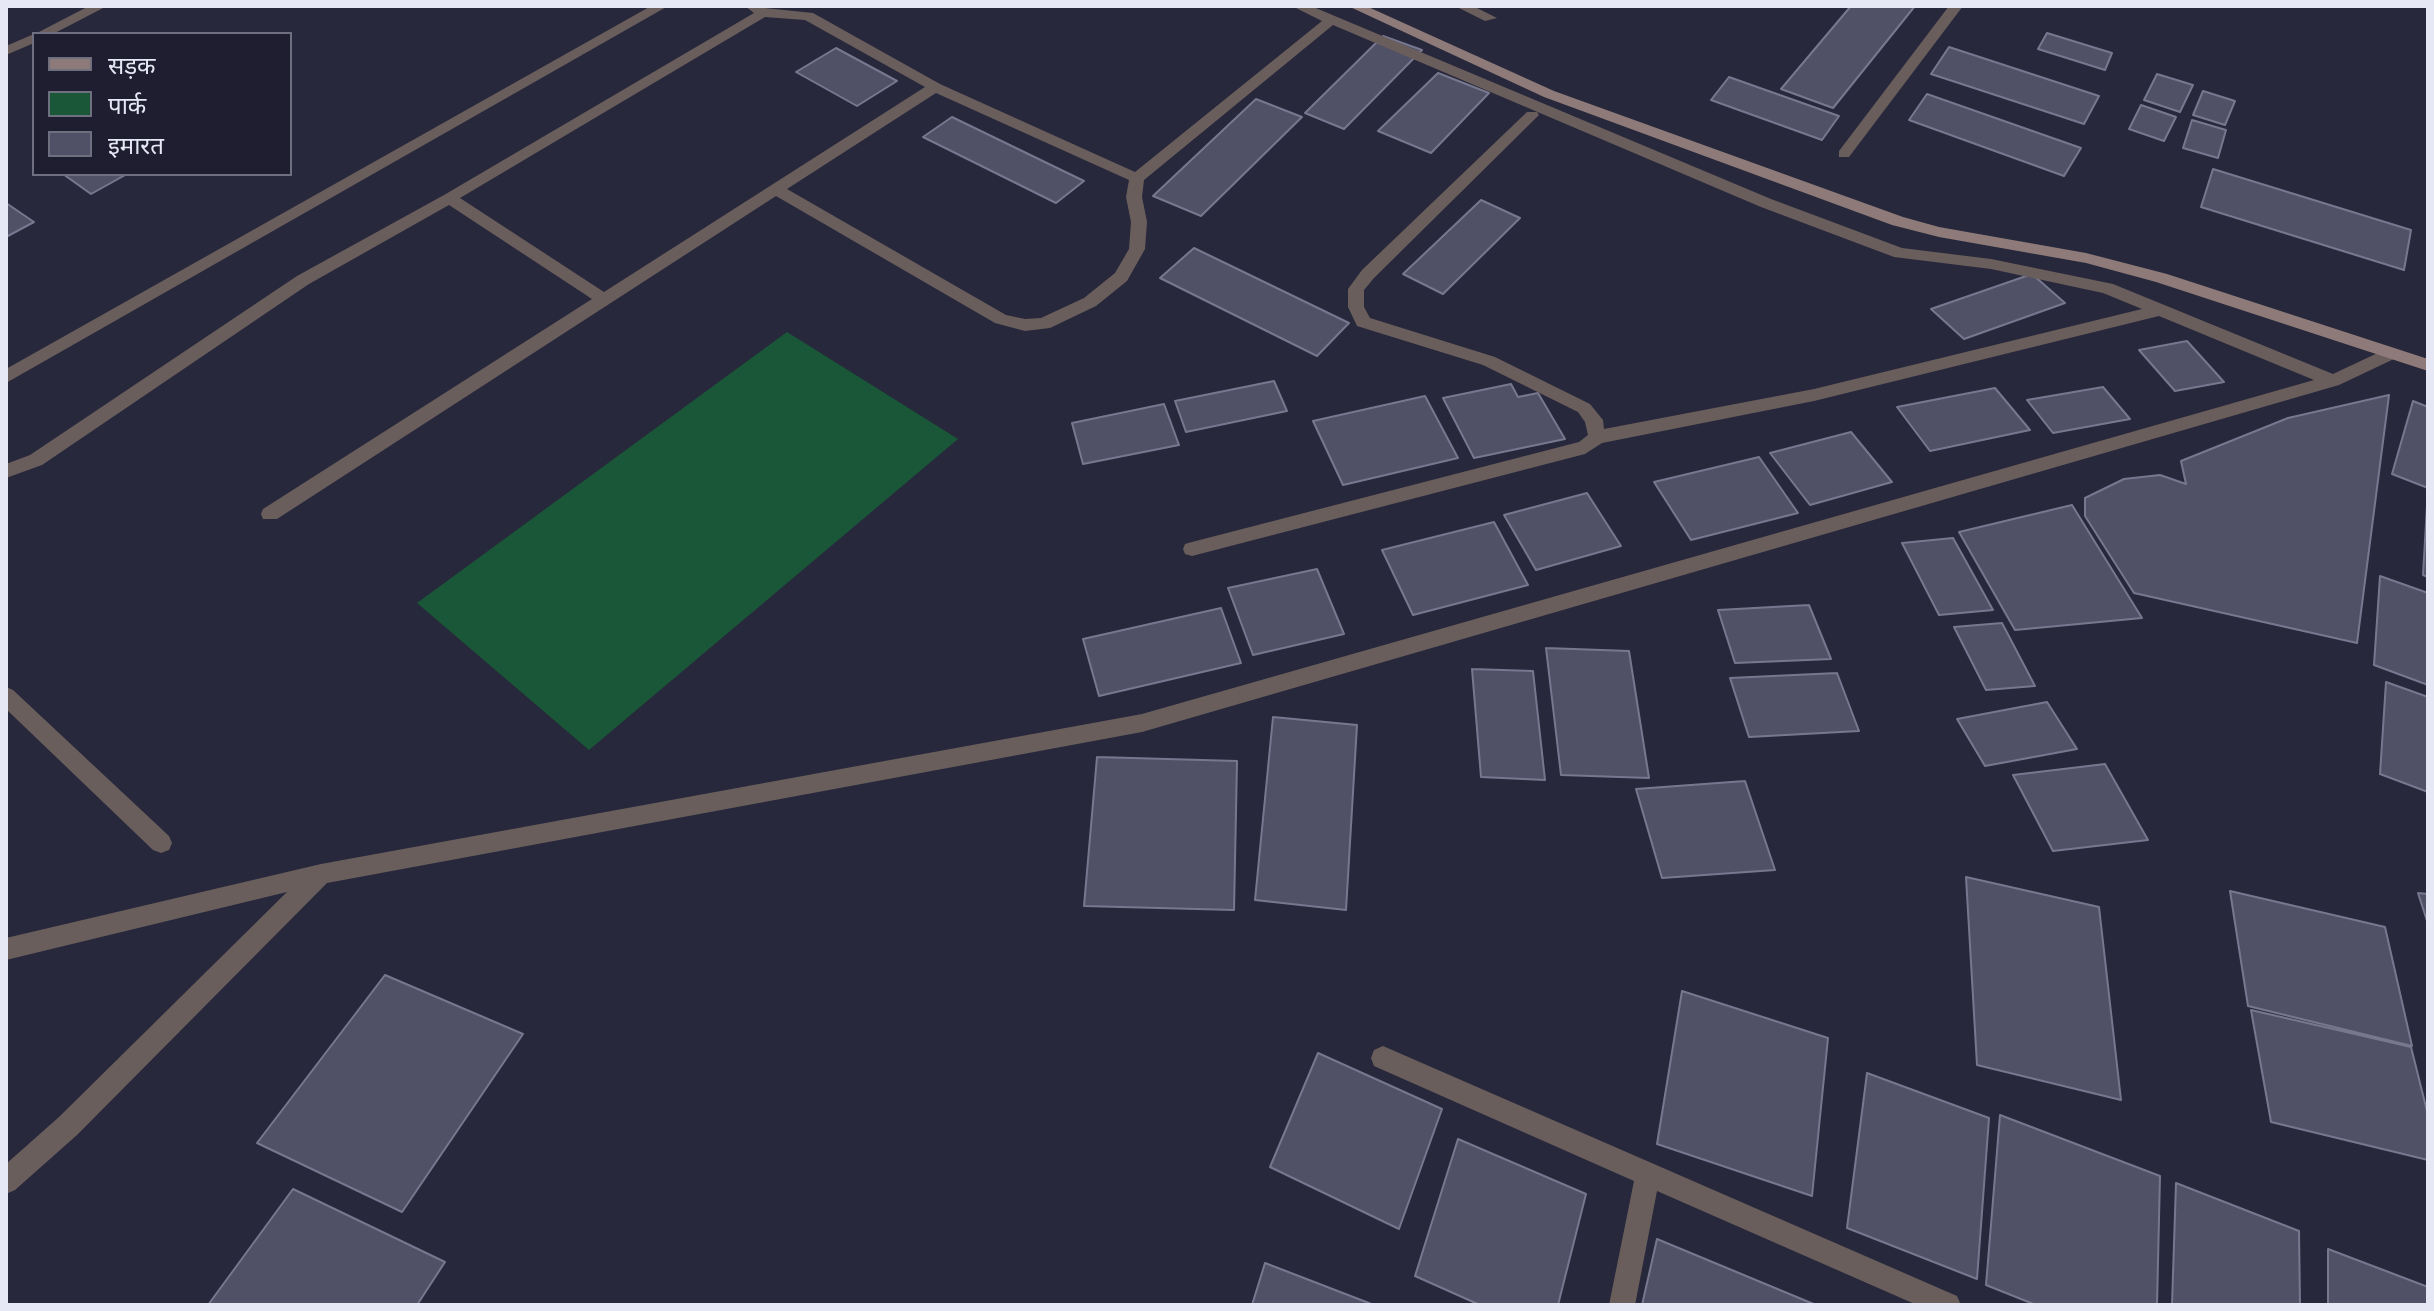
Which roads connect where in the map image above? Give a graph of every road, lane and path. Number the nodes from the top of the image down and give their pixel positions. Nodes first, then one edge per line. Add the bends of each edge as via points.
1 (100, 6) edge
2 (661, 6) edge
3 (1299, 6) edge
4 (1355, 6) edge
5 (1462, 6) edge
6 (1956, 6) edge
7 (758, 10) edge
8 (1490, 18) dead end
9 (1331, 20) junction
10 (46, 32) edge
11 (32, 39) edge
12 (6, 51) edge
13 (935, 87) junction
14 (1532, 115) dead end
15 (1844, 154) dead end
16 (1137, 178) junction
17 (776, 189) junction
18 (449, 198) junction
19 (604, 299) junction
20 (2159, 310) junction
21 (2390, 354) junction
22 (2428, 365) edge
23 (6, 377) edge
24 (2333, 381) junction
25 (1597, 437) junction
26 (6, 471) edge
27 (270, 514) dead end
28 (1192, 549) dead end
29 (6, 696) edge
30 (161, 843) dead end
31 (321, 874) junction
32 (6, 949) edge
33 (1383, 1058) dead end
34 (1648, 1174) junction
35 (6, 1181) edge
36 (1622, 1305) edge
37 (1948, 1305) edge

1 - 10 street
2 - 23 street
3 - 9 street
4 - 21 street via 1549,94 1898,221 2116,266
5 - 8 street
6 - 15 street
7 - 13 street via 808,16
7 - 18 street
9 - 16 street
9 - 20 street via 1766,203 1900,253 1991,264 2092,285
11 - 12 street
13 - 16 street
13 - 17 street
14 - 25 street via 1368,274 1356,289 1356,307 1363,322 1489,361 1584,408 1594,420
16 - 17 street via 1137,249 1121,277 1090,302 1044,324 1025,325 1001,319
17 - 19 street
18 - 19 street
18 - 26 street via 303,280 36,460
19 - 27 street
20 - 24 street
20 - 25 street via 1814,395
21 - 22 street
21 - 24 street
24 - 31 street via 1142,723
25 - 28 street via 1585,447
29 - 30 street
31 - 32 street
31 - 35 street
33 - 34 street
34 - 36 street
34 - 37 street

